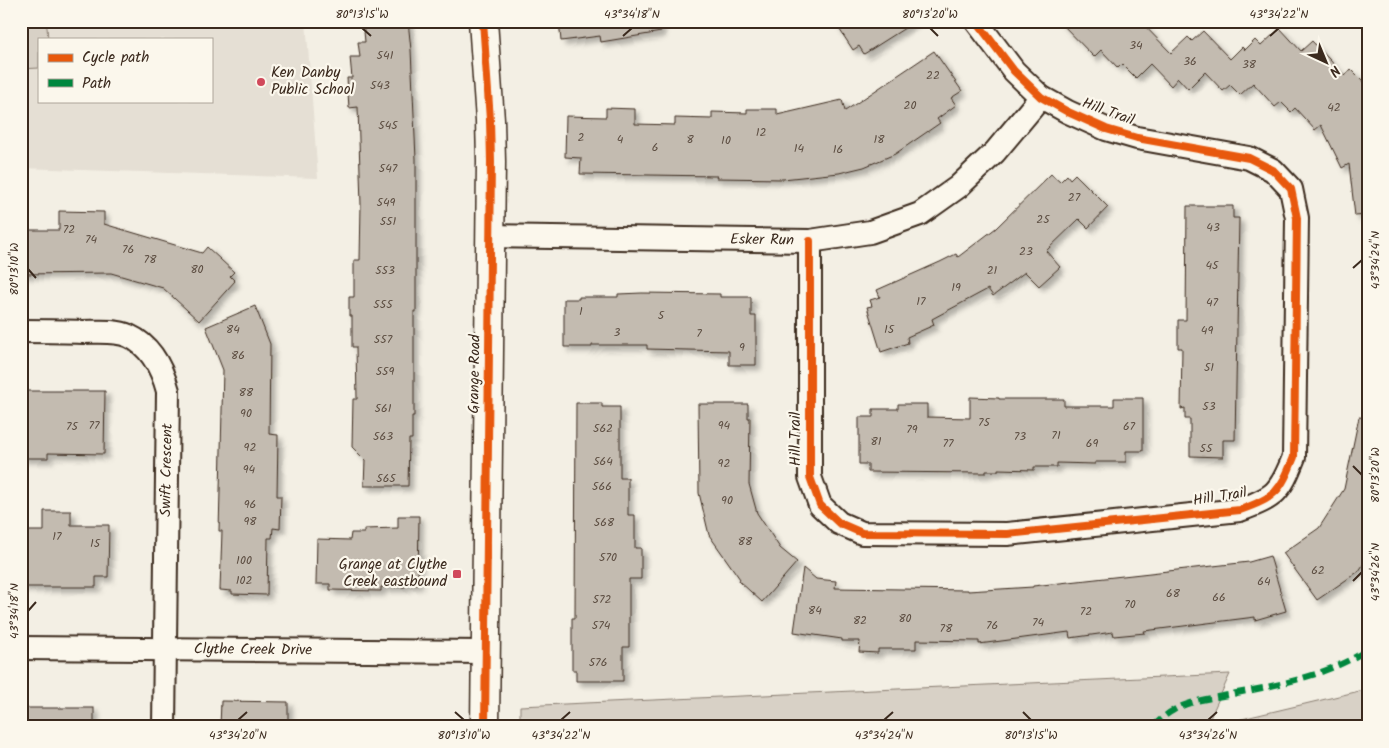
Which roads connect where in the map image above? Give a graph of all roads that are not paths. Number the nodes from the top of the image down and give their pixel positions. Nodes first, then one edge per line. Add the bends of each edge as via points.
1 (483, 21) edge
2 (976, 21) edge
3 (1041, 97) junction
4 (491, 236) junction
5 (810, 241) junction
6 (21, 331) edge
7 (21, 648) edge
8 (164, 650) junction
9 (485, 652) junction
10 (164, 727) edge
11 (485, 727) edge

1 - 4 street, Grange Road via 490,120
2 - 3 street, Hill Trail via 1014,71
3 - 5 street, Esker Run via 995,152 958,187 920,214 870,232
3 - 5 street, Hill Trail via 1106,129 1137,138 1249,158 1273,170 1290,189 1297,218 1294,457 1278,490 1263,502 1240,510 1007,534 862,533 839,523 820,505 810,477
4 - 5 street, Esker Run
4 - 9 street, Grange Road
6 - 8 street, Swift Crescent via 128,335 144,346 164,374 168,391
7 - 8 street, Clythe Creek Drive
8 - 9 street, Clythe Creek Drive
8 - 10 street, Swift Crescent
9 - 11 street, Grange Road

